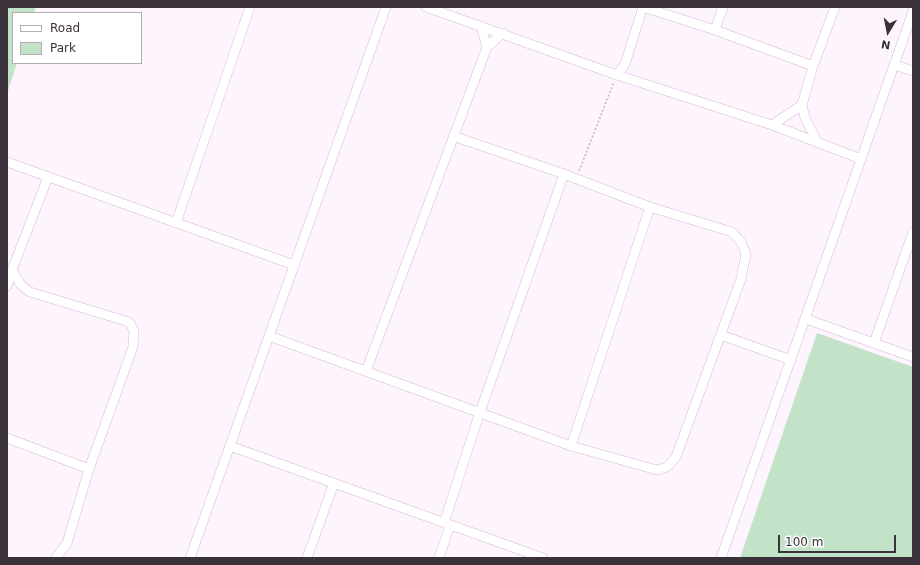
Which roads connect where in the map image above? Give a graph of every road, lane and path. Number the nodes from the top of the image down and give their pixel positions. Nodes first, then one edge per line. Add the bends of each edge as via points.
1 (250, 7) edge
2 (386, 7) edge
3 (426, 7) edge
4 (643, 7) edge
5 (723, 7) edge
6 (835, 7) edge
7 (913, 11) edge
8 (481, 26) junction
9 (715, 30) junction
10 (503, 33) junction
11 (487, 47) junction
12 (894, 65) junction
13 (813, 66) junction
14 (913, 71) edge
15 (617, 74) junction
16 (802, 105) junction
17 (772, 125) junction
18 (453, 136) junction
19 (818, 143) junction
20 (861, 159) junction
21 (7, 162) edge
22 (564, 174) junction
23 (48, 177) junction
24 (576, 179) junction
25 (650, 207) junction
26 (176, 223) junction
27 (913, 234) edge
28 (294, 265) junction
29 (12, 270) junction
30 (7, 286) edge
31 (806, 319) junction
32 (721, 334) junction
33 (269, 336) junction
34 (874, 343) junction
35 (913, 357) edge
36 (791, 360) junction
37 (366, 371) junction
38 (480, 412) junction
39 (7, 438) edge
40 (230, 446) junction
41 (571, 446) junction
42 (89, 469) junction
43 (334, 483) junction
44 (447, 524) junction
45 (56, 558) edge
46 (190, 558) edge
47 (307, 558) edge
48 (439, 558) edge
49 (543, 558) edge
50 (721, 558) edge

1 - 26 street
2 - 28 street
3 - 8 street
4 - 9 street
4 - 15 street via 625,64
5 - 9 street
6 - 13 street
7 - 12 street
8 - 10 street
8 - 11 street
9 - 13 street
10 - 11 street
10 - 15 street
11 - 18 street
12 - 14 street
12 - 20 street
13 - 16 street
15 - 17 street
15 - 24 path
16 - 17 street
16 - 19 street via 805,118
17 - 19 street
18 - 22 street
18 - 37 street
19 - 20 street
20 - 31 street
21 - 23 street
22 - 24 street
22 - 38 street
23 - 26 street
23 - 29 street
24 - 25 street
25 - 32 street via 732,232 740,242 746,254 741,278
25 - 41 street
26 - 28 street
27 - 34 street
28 - 33 street
29 - 30 street
29 - 42 street via 21,285 30,292 126,321 134,331 133,347
31 - 34 street
31 - 36 street
32 - 36 street
32 - 41 street via 676,457 667,467 657,470
33 - 37 street
33 - 40 street
34 - 35 street
36 - 50 street
37 - 38 street
38 - 41 street
38 - 44 street
39 - 42 street
40 - 43 street
40 - 46 street
42 - 45 street via 67,543
43 - 44 street
43 - 47 street
44 - 48 street
44 - 49 street

